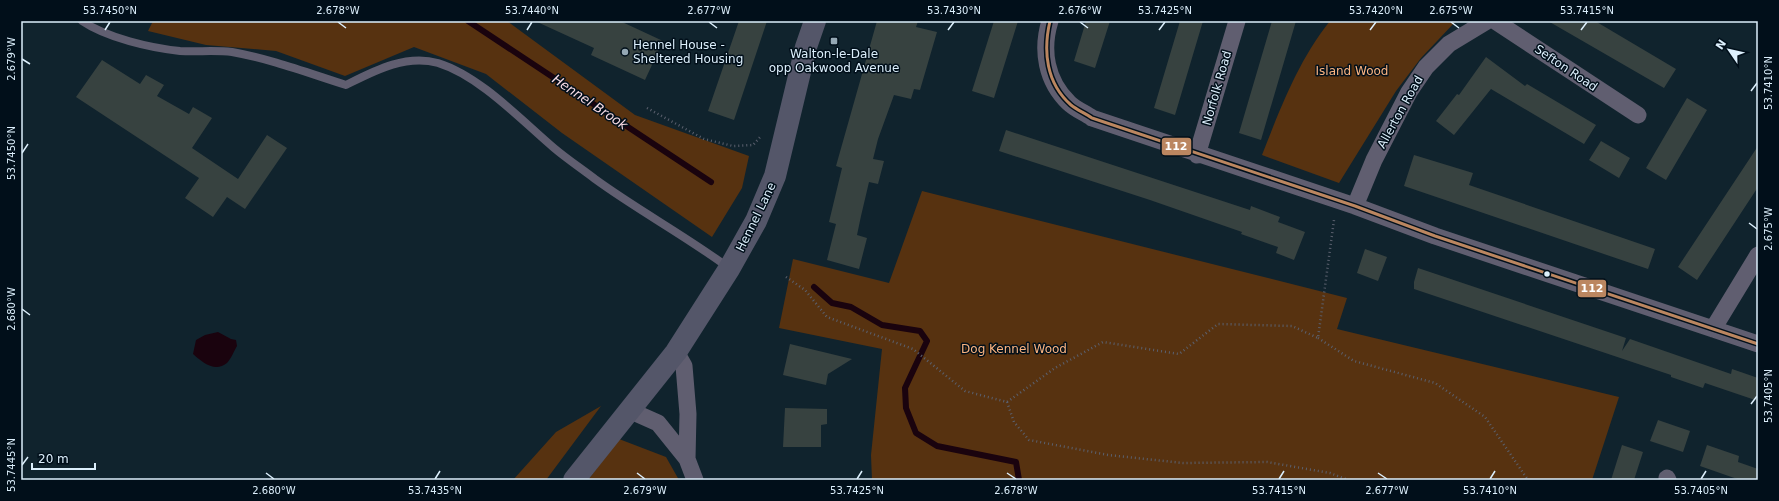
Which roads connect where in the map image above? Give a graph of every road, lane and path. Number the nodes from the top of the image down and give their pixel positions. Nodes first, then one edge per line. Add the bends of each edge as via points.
1 (82, 21) edge
2 (815, 21) edge
3 (1050, 21) edge
4 (1237, 21) edge
5 (1487, 21) edge
6 (1495, 21) edge
7 (647, 108) dead end
8 (1638, 115) dead end
9 (784, 135) junction
10 (1197, 155) junction
11 (1355, 206) junction
12 (1758, 255) edge
13 (730, 269) junction
14 (786, 278) dead end
15 (1713, 329) junction
16 (1318, 338) junction
17 (1758, 344) edge
18 (676, 352) junction
19 (1007, 402) junction
20 (631, 411) junction
21 (687, 459) junction
22 (574, 480) edge
23 (695, 480) edge
24 (1348, 480) edge
25 (1528, 480) edge

1 - 13 lane via 128,41 180,51 230,52 271,60 346,84 408,60 437,63 467,75 591,176 704,249
2 - 9 main road, Hennel Lane
3 - 10 street via 1045,59 1053,84 1069,104 1092,118
4 - 10 street, Norfolk Road
5 - 11 street, Allerton Road via 1449,44 1426,67 1409,92 1374,160
6 - 8 street, Sefton Road
7 - 9 path via 704,139 733,146 753,145 764,133
9 - 13 main road, Hennel Lane via 772,183 756,221
10 - 11 street
11 - 15 street via 1435,236
11 - 16 path via 1335,212
12 - 15 street
13 - 18 main road, Hennel Lane
14 - 19 path via 805,290 827,317 916,351 965,391
15 - 17 street
16 - 19 path via 1292,326 1218,324 1179,354 1102,342 1055,368
16 - 25 path via 1354,361 1435,383 1473,408 1485,417
18 - 20 main road, Hennel Lane
18 - 21 street via 684,366 688,414
19 - 24 path via 1014,422 1029,440 1108,455 1183,463 1267,462 1330,473
20 - 21 street via 658,423
20 - 22 main road, Hennel Lane
21 - 23 street

